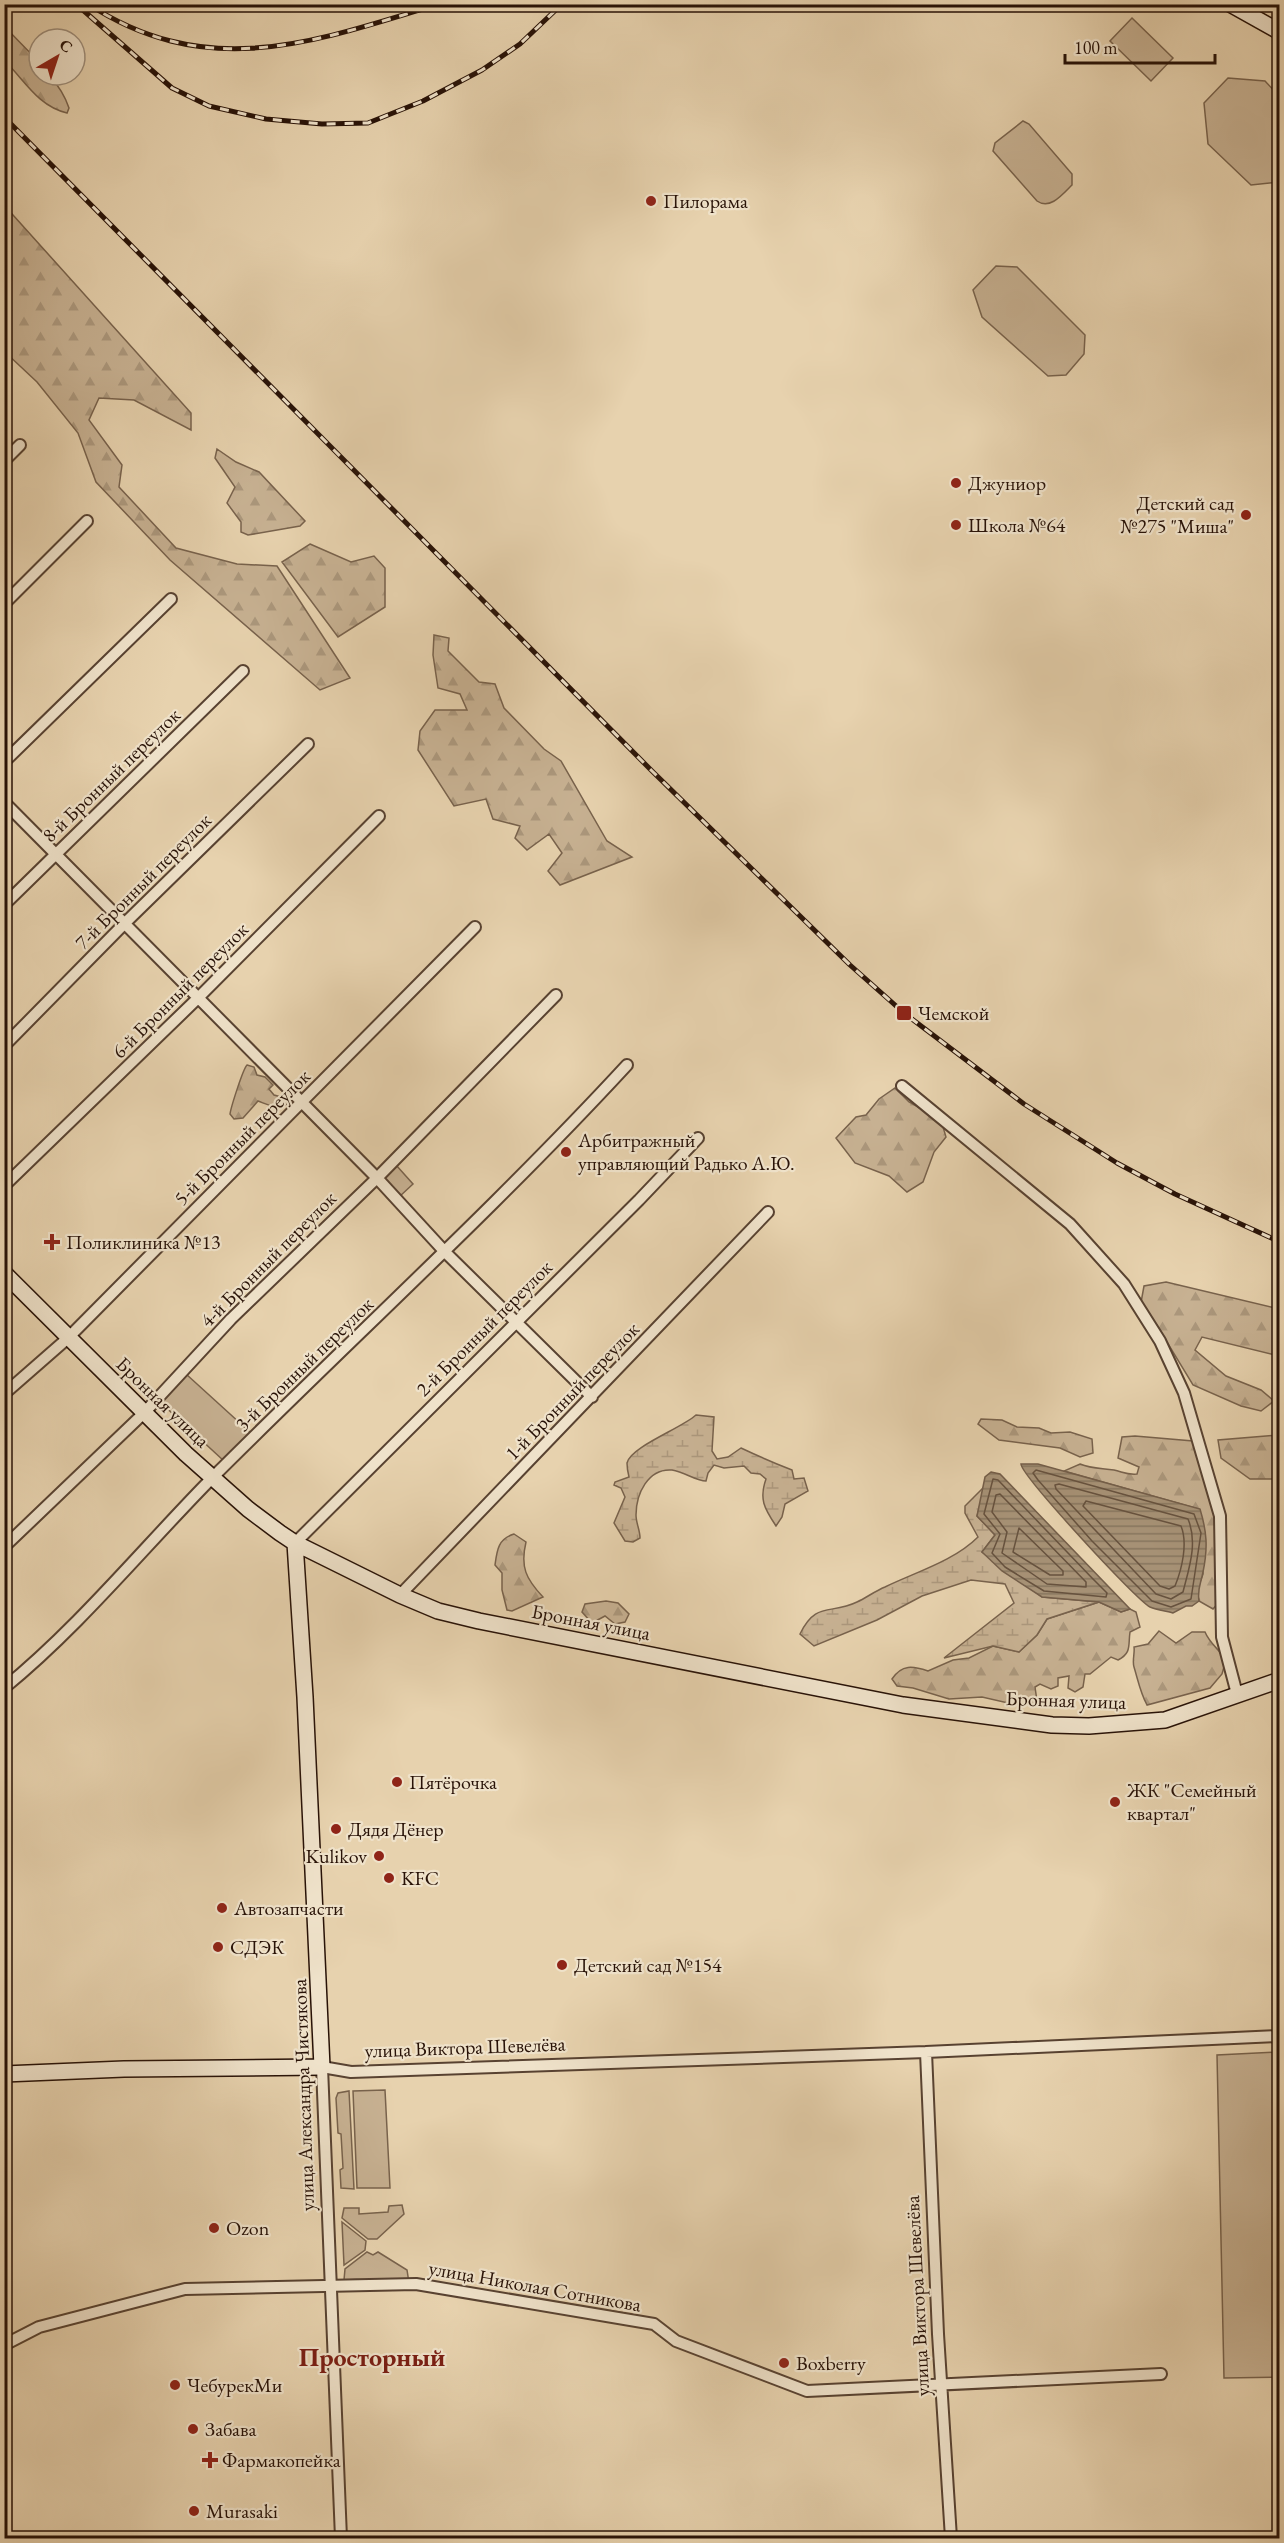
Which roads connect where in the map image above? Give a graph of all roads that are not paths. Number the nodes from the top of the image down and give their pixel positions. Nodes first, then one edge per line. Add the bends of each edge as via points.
1 (1230, 4) edge
2 (1280, 32) edge
3 (20, 446) dead end
4 (4, 461) edge
5 (87, 521) dead end
6 (171, 599) dead end
7 (4, 604) edge
8 (243, 671) dead end
9 (308, 744) dead end
10 (4, 762) edge
11 (4, 802) edge
12 (379, 816) dead end
13 (57, 852) junction
14 (4, 905) edge
15 (126, 922) junction
16 (475, 927) dead end
17 (556, 995) dead end
18 (198, 998) junction
19 (4, 1046) edge
20 (627, 1065) dead end
21 (902, 1086) dead end
22 (302, 1103) junction
23 (698, 1137) dead end
24 (377, 1178) junction
25 (4, 1186) edge
26 (768, 1212) dead end
27 (445, 1252) junction
28 (4, 1273) edge
29 (516, 1322) junction
30 (68, 1338) junction
31 (4, 1394) edge
32 (592, 1397) junction
33 (144, 1413) junction
34 (213, 1478) junction
35 (295, 1543) junction
36 (4, 1547) edge
37 (400, 1594) junction
38 (1280, 1680) edge
39 (4, 1688) edge
40 (1238, 1694) junction
41 (1280, 2036) edge
42 (926, 2052) junction
43 (322, 2067) junction
44 (4, 2074) edge
45 (330, 2285) junction
46 (4, 2345) edge
47 (1161, 2374) dead end
48 (942, 2385) junction
49 (341, 2538) edge
50 (951, 2538) edge

1 - 2 street
3 - 4 street
5 - 7 street
6 - 10 street
8 - 13 street, 8-й Бронный переулок
9 - 15 street, 7-й Бронный переулок
11 - 13 street
12 - 18 street, 6-й Бронный переулок
13 - 14 street, 8-й Бронный переулок
13 - 15 street
15 - 18 street
15 - 19 street, 7-й Бронный переулок
16 - 22 street, 5-й Бронный переулок
17 - 24 street, 4-й Бронный переулок
18 - 22 street
18 - 25 street, 6-й Бронный переулок
20 - 27 street, 3-й Бронный переулок
21 - 40 street via 1070,1224 1124,1284 1160,1341 1184,1393 1220,1516 1222,1637
22 - 24 street
22 - 30 street, 5-й Бронный переулок
23 - 29 street, 2-й Бронный переулок
24 - 27 street
24 - 33 street, 4-й Бронный переулок via 231,1319
26 - 32 street, 1-й Бронный переулок
27 - 29 street
27 - 34 street, 3-й Бронный переулок
28 - 30 street, Бронная улица
29 - 32 street
29 - 35 street, 2-й Бронный переулок
30 - 31 street, 5-й Бронный переулок
30 - 33 street, Бронная улица
32 - 37 street, 1-й Бронный переулок
33 - 34 street, Бронная улица
33 - 36 street, 4-й Бронный переулок
34 - 35 street, Бронная улица
34 - 39 street, 3-й Бронный переулок via 38,1661
35 - 37 street, Бронная улица
35 - 43 street, улица Александра Чистякова
37 - 40 street, Бронная улица via 438,1611 479,1621 903,1705 1002,1720 1089,1726 1137,1724 1165,1720
38 - 40 street, Бронная улица
41 - 42 street, улица Виктора Шевелёва
42 - 43 street, улица Виктора Шевелёва via 351,2072
42 - 48 street, улица Виктора Шевелёва
43 - 44 street, улица Виктора Шевелёва
43 - 45 street, улица Александра Чистякова
45 - 46 street, улица Николая Сотникова via 185,2289 39,2327
45 - 48 street, улица Николая Сотникова via 416,2284 654,2324 676,2341 807,2391
45 - 49 street, улица Александра Чистякова
47 - 48 street, улица Николая Сотникова
48 - 50 street, улица Виктора Шевелёва

